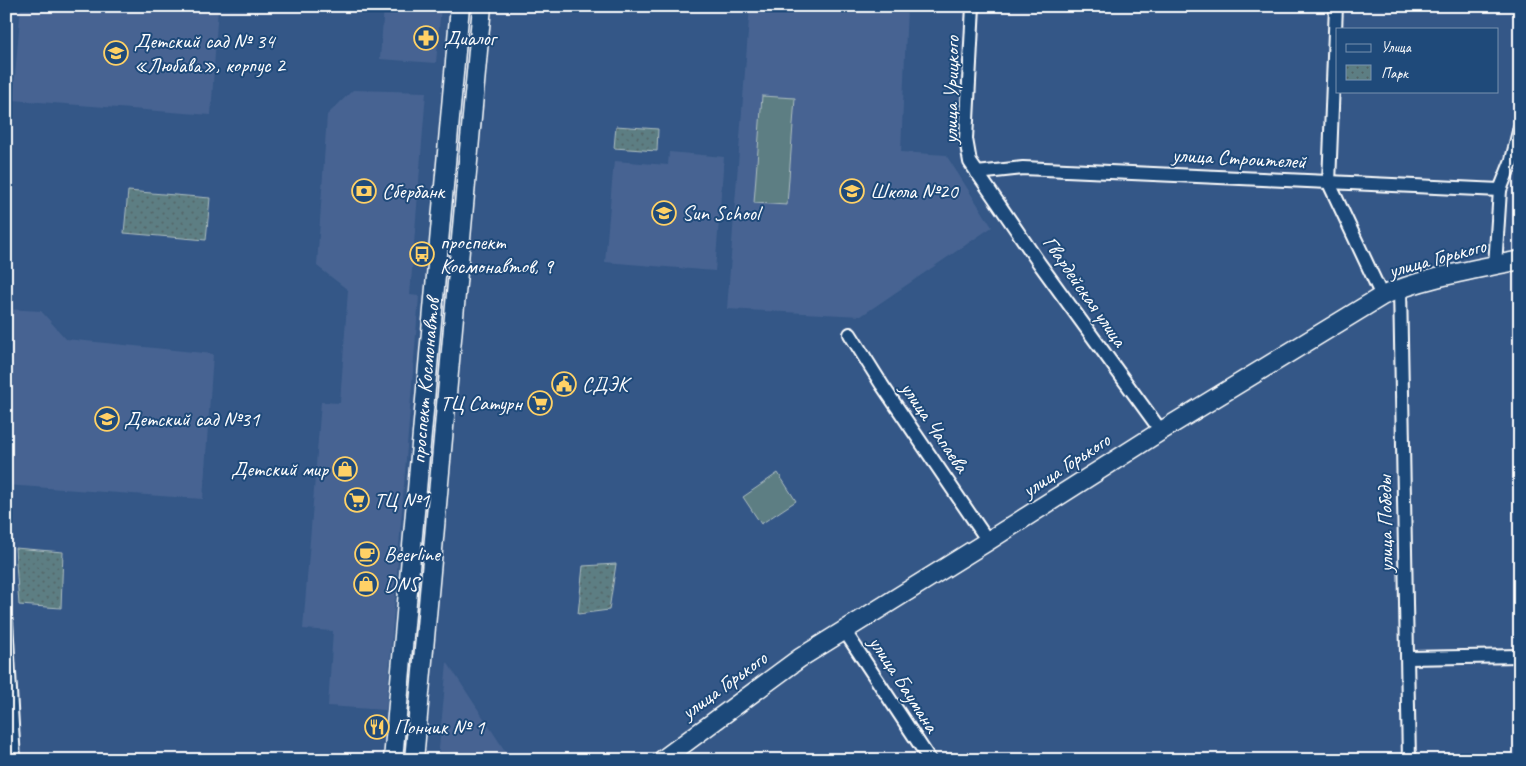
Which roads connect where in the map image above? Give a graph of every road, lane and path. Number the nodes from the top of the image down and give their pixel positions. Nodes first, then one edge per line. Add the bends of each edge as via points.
1 (460, 6) edge
2 (482, 6) edge
3 (973, 6) edge
4 (1336, 6) edge
5 (1520, 127) edge
6 (977, 173) junction
7 (1329, 182) junction
8 (1500, 190) junction
9 (1520, 260) edge
10 (1495, 266) junction
11 (1400, 288) junction
12 (1382, 296) junction
13 (850, 334) dead end
14 (1161, 431) junction
15 (988, 541) junction
16 (6, 621) edge
17 (844, 630) junction
18 (1520, 656) edge
19 (1408, 658) junction
20 (14, 760) edge
21 (393, 760) edge
22 (414, 760) edge
23 (662, 760) edge
24 (930, 760) edge
25 (1409, 760) edge

1 - 21 main road, проспект Космонавтов
2 - 22 main road, проспект Космонавтов
3 - 6 street, улица Урицкого via 966,139 970,162
4 - 7 street
5 - 8 street
6 - 7 street, улица Строителей via 1023,168
6 - 14 street, Гвардейская улица
7 - 8 street, улица Строителей
7 - 12 street
8 - 10 street
9 - 10 main road, улица Горького
10 - 11 main road, улица Горького
11 - 12 main road, улица Горького
11 - 19 street, улица Победы
12 - 14 main road, улица Горького
13 - 15 street, улица Чапаева
14 - 15 main road, улица Горького
15 - 17 main road, улица Горького
16 - 20 street
17 - 23 main road, улица Горького via 800,658
17 - 24 street, улица Баумана
18 - 19 street
19 - 25 street, улица Победы

